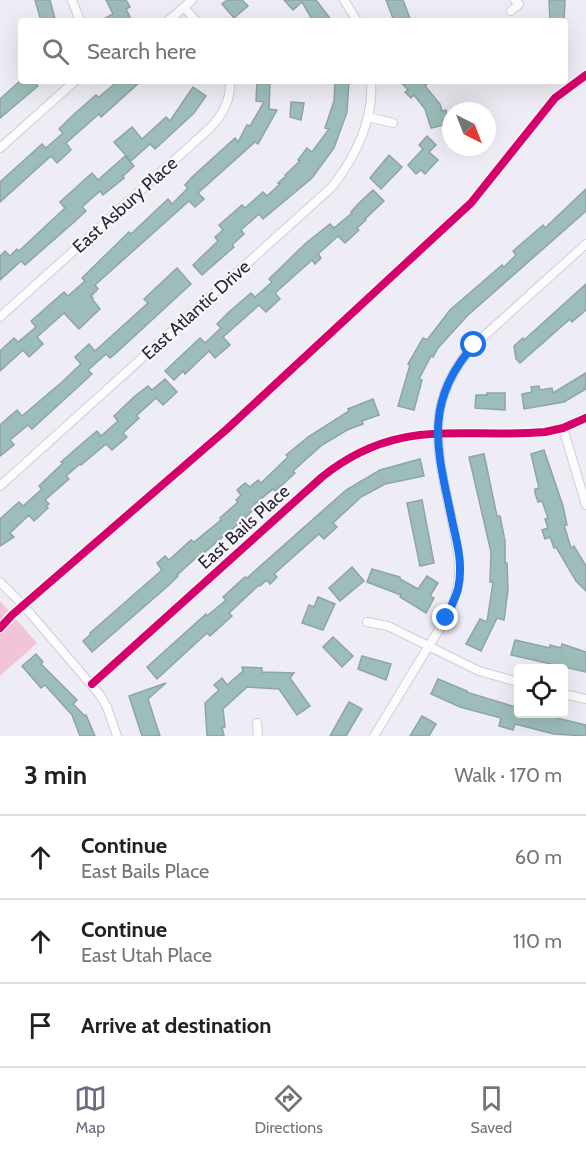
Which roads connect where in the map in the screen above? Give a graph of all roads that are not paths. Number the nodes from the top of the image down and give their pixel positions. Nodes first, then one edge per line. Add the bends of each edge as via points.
1 (72, 0) edge
2 (192, 0) edge
3 (344, 0) edge
4 (515, 0) edge
5 (184, 7) junction
6 (511, 10) dead end
7 (79, 18) edge
8 (171, 18) edge
9 (193, 18) edge
10 (355, 18) edge
11 (72, 84) edge
12 (230, 84) edge
13 (371, 84) edge
14 (368, 117) junction
15 (393, 123) dead end
16 (0, 148) edge
17 (586, 244) edge
18 (0, 317) edge
19 (586, 418) edge
20 (563, 428) junction
21 (437, 434) junction
22 (0, 486) edge
23 (586, 505) edge
24 (0, 582) edge
25 (367, 622) dead end
26 (429, 646) junction
27 (514, 681) edge
28 (92, 684) junction
29 (568, 695) edge
30 (586, 699) edge
31 (257, 723) dead end
32 (117, 736) edge
33 (258, 736) edge
34 (374, 736) edge

1 - 7 street
2 - 5 street
3 - 10 street
4 - 6 street via 519,4
5 - 8 street
5 - 9 street
11 - 16 street
12 - 18 street, East Asbury Place via 223,111 209,129
13 - 14 street, East Atlantic Drive
14 - 15 street
14 - 22 street, East Atlantic Drive via 358,147 332,187
17 - 21 street via 465,354 441,401
19 - 20 street, East Bails Place
20 - 21 street, East Bails Place via 526,434
20 - 23 street
21 - 26 street via 460,572 453,603
21 - 28 street, East Bails Place via 384,442 336,466
24 - 28 street
25 - 26 street via 388,626
26 - 27 street via 479,671
26 - 34 street
28 - 32 street via 107,707
29 - 30 street
31 - 33 street

